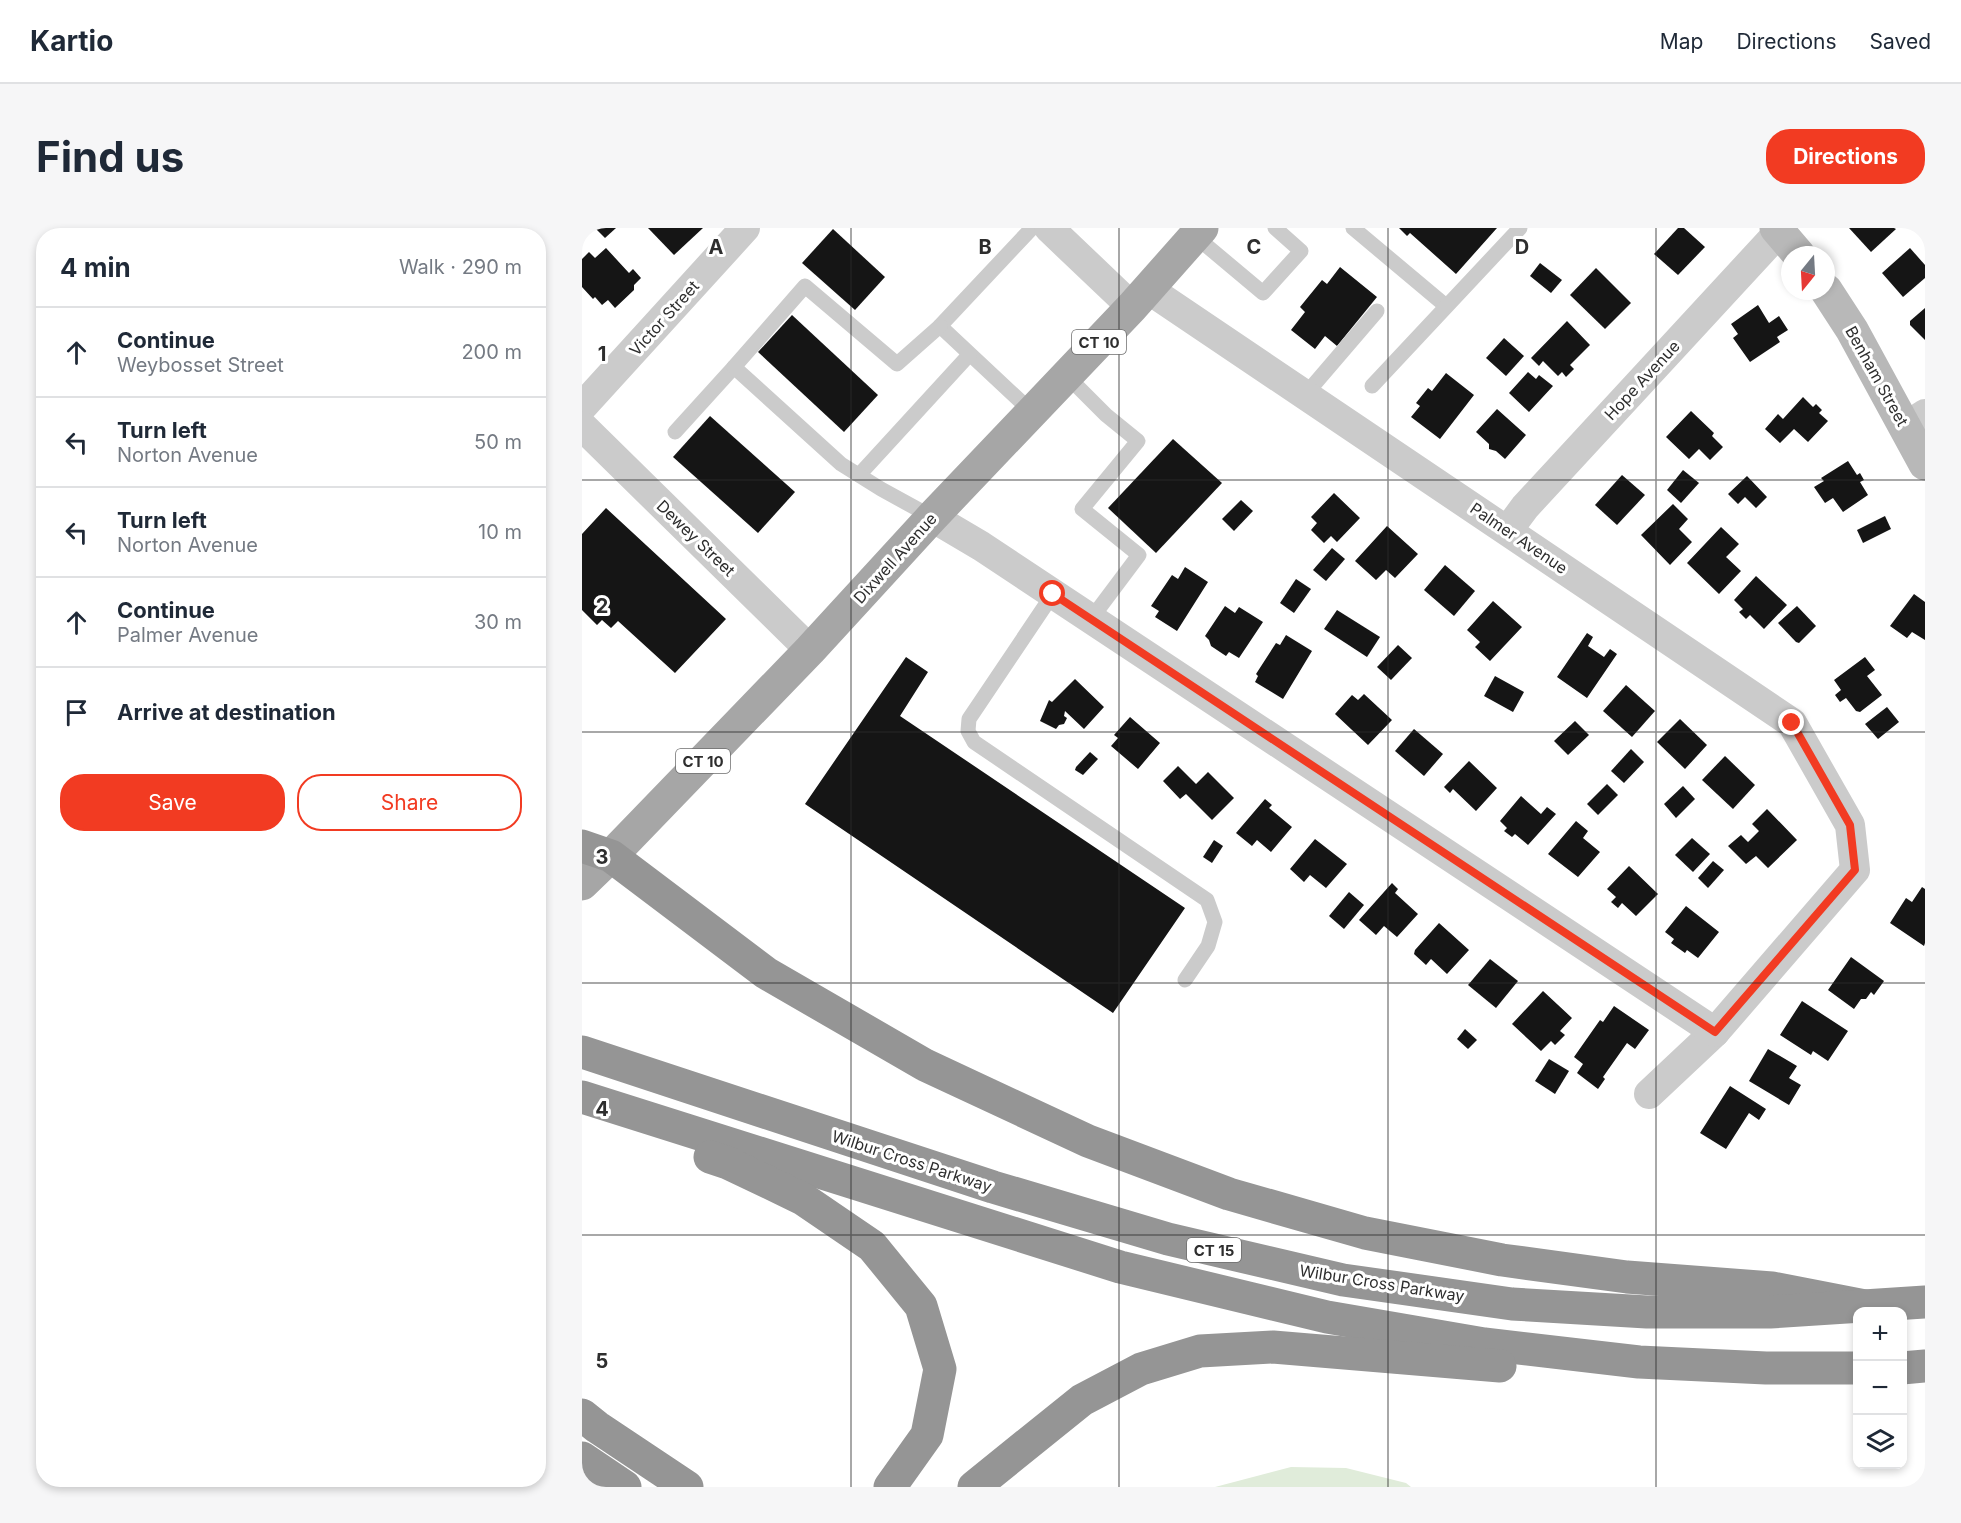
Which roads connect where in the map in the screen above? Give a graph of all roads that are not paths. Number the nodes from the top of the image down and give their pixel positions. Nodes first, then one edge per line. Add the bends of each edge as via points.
1 (745, 228) edge
2 (1032, 228) edge
3 (1049, 228) edge
4 (1275, 228) edge
5 (1353, 228) edge
6 (1520, 228) edge
7 (1198, 232) edge
8 (1785, 238) edge
9 (1140, 298) junction
10 (1832, 300) edge
11 (1446, 306) junction
12 (1377, 311) dead end
13 (940, 326) junction
14 (969, 355) junction
15 (734, 367) junction
16 (1067, 376) junction
17 (1372, 386) dead end
18 (1305, 395) junction
19 (582, 407) edge
20 (1032, 412) junction
21 (1915, 420) edge
22 (582, 426) edge
23 (675, 432) dead end
24 (1925, 464) edge
25 (859, 476) junction
26 (932, 517) junction
27 (1508, 530) junction
28 (1053, 594) junction
29 (1091, 619) junction
30 (810, 650) junction
31 (596, 851) edge
32 (582, 884) edge
33 (1185, 980) dead end
34 (1715, 1032) junction
35 (582, 1052) edge
36 (1649, 1094) dead end
37 (584, 1098) edge
38 (1925, 1302) edge
39 (1870, 1307) joint
40 (1853, 1308) edge
41 (1639, 1362) junction
42 (1925, 1366) edge
43 (1853, 1368) edge
44 (1907, 1368) edge
45 (582, 1415) edge
46 (582, 1458) edge
47 (625, 1487) edge
48 (687, 1487) edge
49 (890, 1487) edge
50 (974, 1487) edge

1 - 19 street, Victor Street
2 - 13 lane
3 - 9 street, Palmer Avenue
4 - 7 lane via 1301,251 1263,293
5 - 11 lane
6 - 11 lane
7 - 9 main road, Dixwell Avenue / CT 10
8 - 27 street, Hope Avenue via 1525,507
9 - 16 main road, Dixwell Avenue / CT 10
9 - 18 street, Palmer Avenue
10 - 21 main road, Benham Street
11 - 17 lane
12 - 18 lane
13 - 14 lane
13 - 15 lane via 897,364 805,286
14 - 20 lane
14 - 25 lane
15 - 23 lane
15 - 25 lane
16 - 20 main road, Dixwell Avenue / CT 10
16 - 29 lane via 1138,441 1082,509 1139,555
18 - 27 street, Palmer Avenue
20 - 26 main road, Dixwell Avenue / CT 10
21 - 24 main road, Benham Street
22 - 30 street, Dewey Street
25 - 26 lane
26 - 28 street
26 - 30 main road, Dixwell Avenue / CT 10
27 - 34 street, Palmer Avenue via 1792,723 1850,825 1855,870
28 - 29 street
28 - 33 lane via 969,719 968,731 974,742 1207,900 1215,922 1208,946
29 - 34 street
30 - 31 main road, Dixwell Avenue / CT 10
31 - 32 main road, Dixwell Avenue / CT 10
31 - 39 highway via 766,973 926,1065 1088,1141 1229,1194 1365,1233 1502,1260 1627,1277 1772,1287
34 - 36 street
35 - 40 highway, Wilbur Cross Parkway / CT 15 via 1026,1197 1168,1239 1343,1280 1512,1304 1647,1312
37 - 41 highway, CT 15 via 1120,1268 1327,1317 1484,1344
37 - 49 highway via 643,1134 728,1163 803,1199 873,1246 921,1305 940,1369 927,1435
38 - 39 highway, Wilbur Cross Parkway / CT 15
41 - 43 highway, CT 15
41 - 50 highway via 1560,1371 1273,1347 1200,1351 1141,1369 1082,1400
42 - 44 highway
45 - 48 highway
46 - 47 highway

